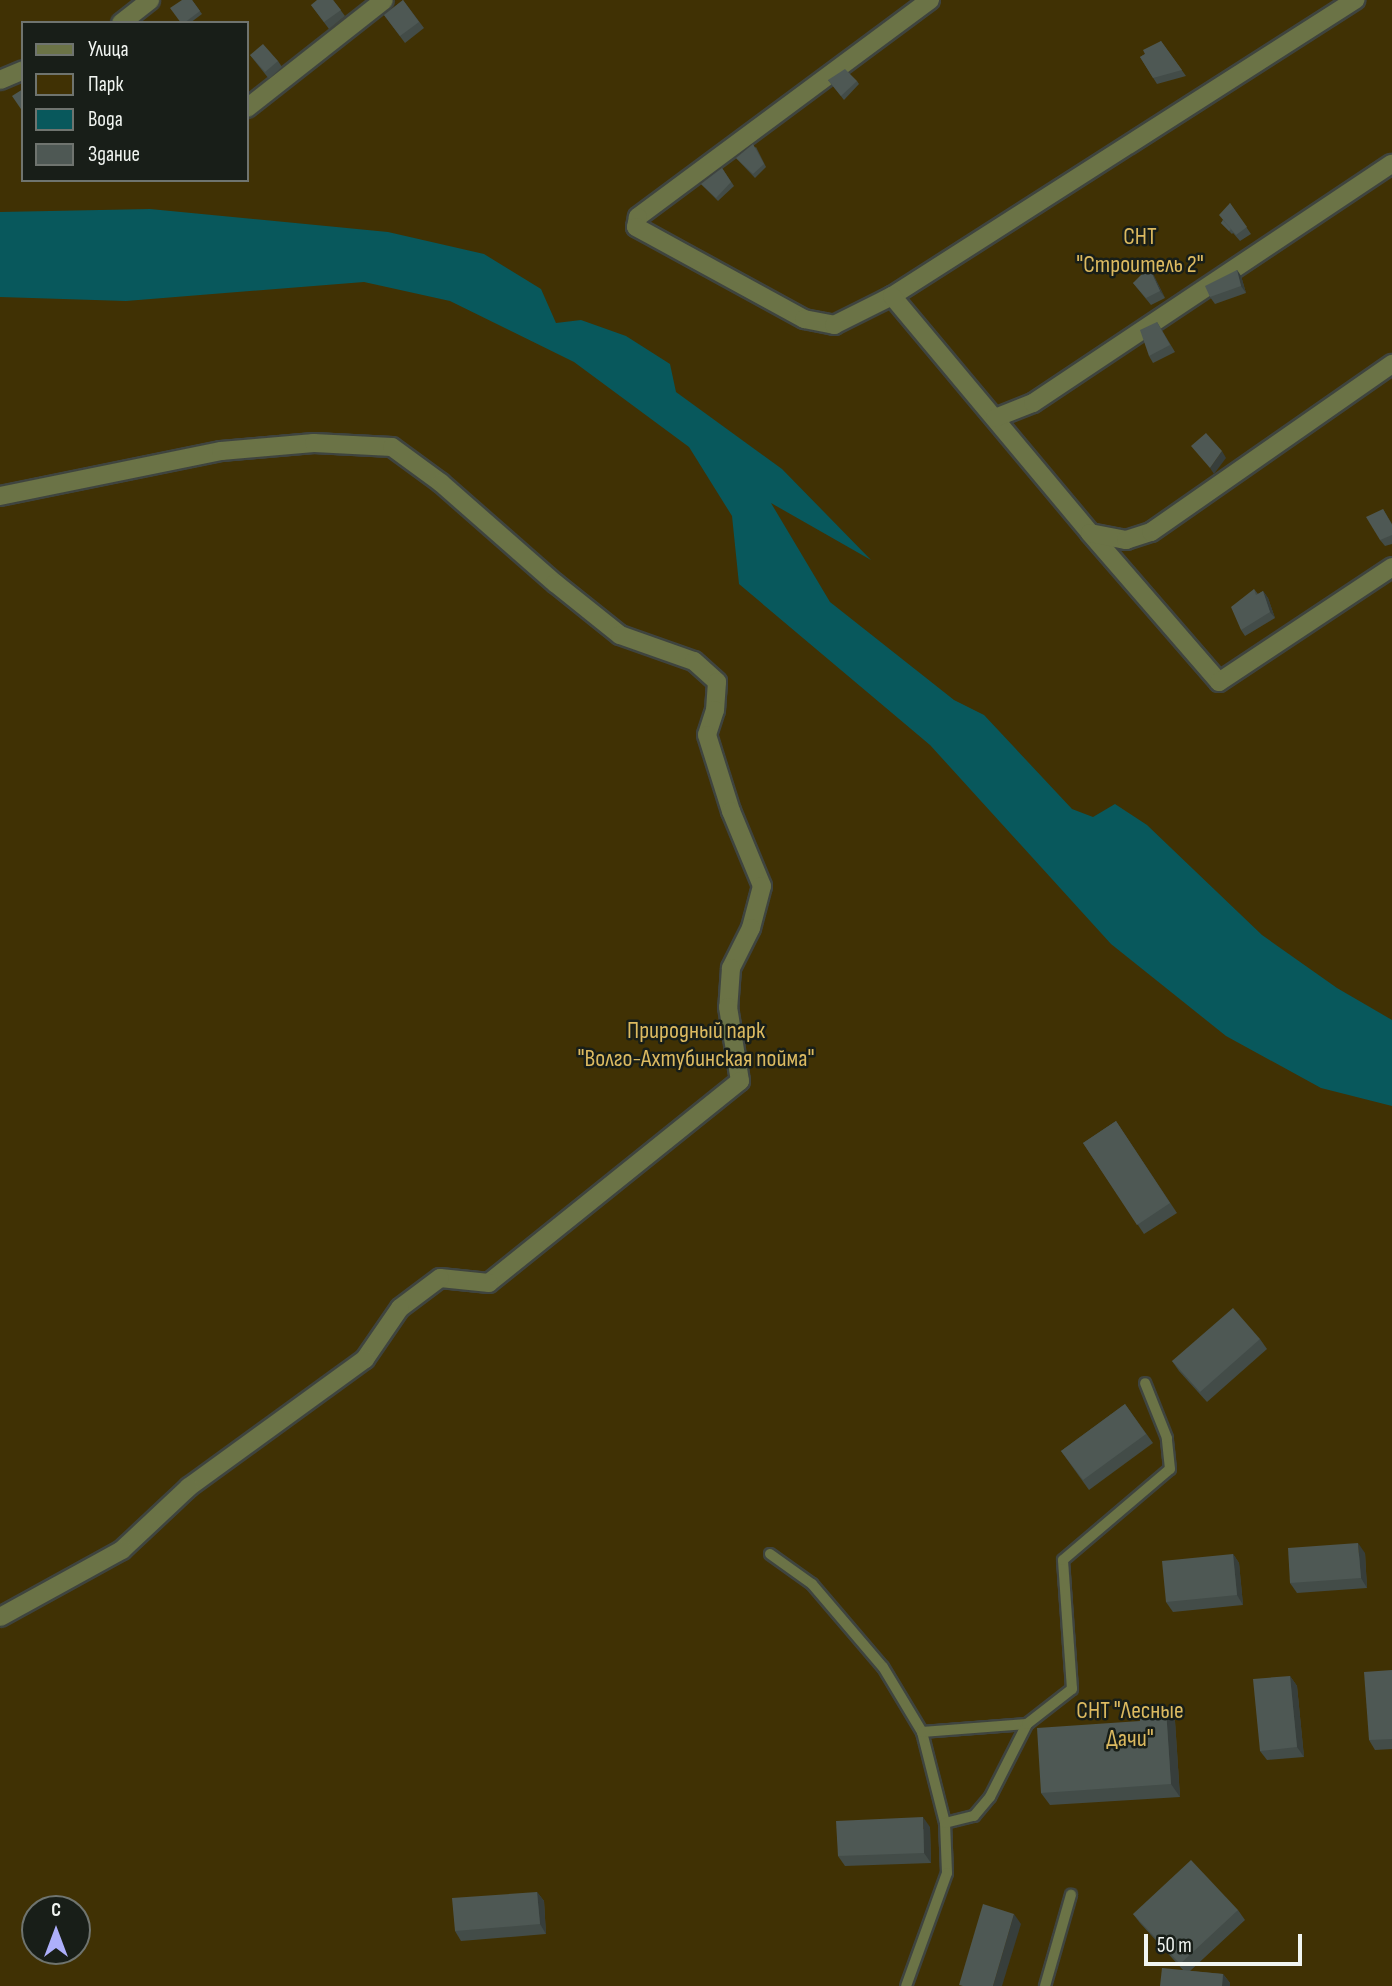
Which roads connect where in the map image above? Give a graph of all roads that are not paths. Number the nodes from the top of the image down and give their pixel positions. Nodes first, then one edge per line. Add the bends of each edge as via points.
1 (150, 0) edge
2 (384, 0) edge
3 (930, 0) edge
4 (1355, 0) edge
5 (124, 21) edge
6 (248, 107) edge
7 (1392, 164) edge
8 (892, 296) junction
9 (1392, 363) edge
10 (995, 418) junction
11 (0, 495) edge
12 (1090, 533) junction
13 (1392, 567) edge
14 (1145, 1383) dead end
15 (770, 1553) dead end
16 (0, 1617) edge
17 (1027, 1724) junction
18 (922, 1732) junction
19 (945, 1823) junction
20 (1071, 1895) dead end
21 (906, 1986) edge
22 (1045, 1986) edge

1 - 5 street
2 - 6 street
3 - 8 street via 635,222 636,227 804,319 834,325
4 - 8 street
7 - 10 street via 1033,403
8 - 10 street
9 - 12 street via 1150,532 1126,540
10 - 12 street
11 - 16 street via 221,451 314,443 392,447 620,635 694,661 716,682 715,710 707,735 762,886 751,928 731,968 728,1007 740,1081 489,1283 440,1278 400,1308 366,1359 189,1487 122,1550
12 - 13 street via 1219,682
14 - 17 lane via 1167,1438 1170,1469 1063,1560 1072,1689
15 - 18 lane via 812,1584 883,1667
17 - 18 lane
17 - 19 lane via 990,1797 974,1816
18 - 19 lane
19 - 21 lane via 947,1873
20 - 22 lane

